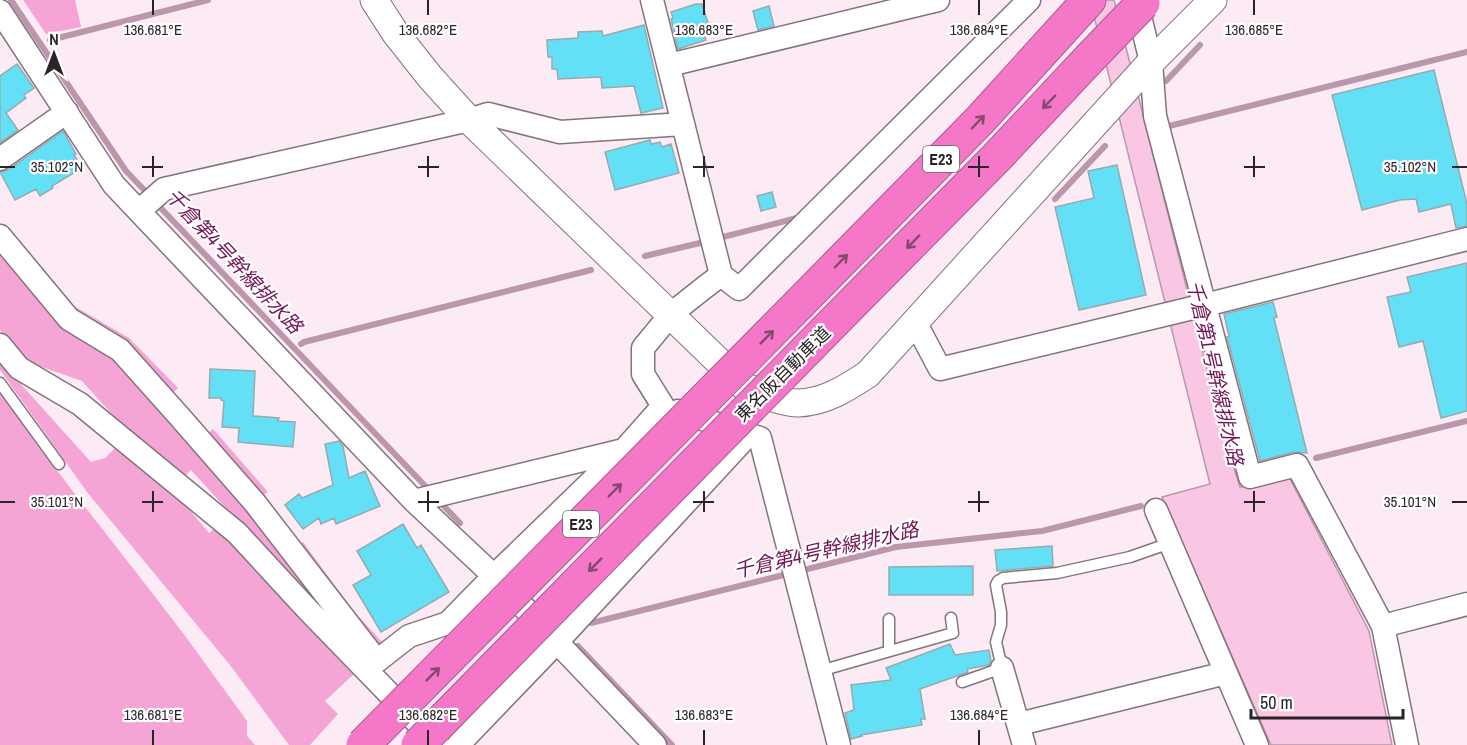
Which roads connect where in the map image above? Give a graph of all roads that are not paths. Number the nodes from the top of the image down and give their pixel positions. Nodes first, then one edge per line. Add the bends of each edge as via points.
1 (374, 0) edge
2 (652, 0) edge
3 (938, 0) edge
4 (1029, 0) edge
5 (1213, 0) edge
6 (1141, 1) edge
7 (1083, 6) edge
8 (0, 10) edge
9 (669, 65) junction
10 (1146, 68) junction
11 (67, 112) junction
12 (469, 120) junction
13 (683, 124) junction
14 (0, 159) edge
15 (148, 203) junction
16 (0, 236) edge
17 (1467, 238) edge
18 (721, 275) junction
19 (1204, 305) junction
20 (671, 314) junction
21 (915, 322) junction
22 (0, 345) edge
23 (0, 383) edge
24 (663, 406) junction
25 (749, 434) junction
26 (624, 450) junction
27 (59, 464) dead end
28 (428, 497) junction
29 (1156, 510) dead end
30 (1170, 543) junction
31 (494, 576) junction
32 (1467, 604) edge
33 (951, 618) dead end
34 (889, 619) dead end
35 (1383, 626) junction
36 (557, 642) junction
37 (889, 651) junction
38 (372, 665) junction
39 (1002, 668) junction
40 (820, 671) junction
41 (1226, 673) junction
42 (962, 681) dead end
43 (1021, 735) edge
44 (363, 745) edge
45 (418, 745) edge
46 (439, 745) edge
47 (458, 745) edge
48 (655, 745) edge
49 (839, 745) edge
50 (1257, 745) edge
51 (1407, 745) edge

1 - 12 street via 430,77
2 - 9 street
3 - 9 street
4 - 18 street via 739,289
5 - 10 street
6 - 10 street
6 -> 45 highway, 東名阪自動車道 / E23, bridge via 996,158
44 -> 7 highway, 東名阪自動車道 / E23, bridge via 980,120
8 - 11 street
9 - 13 street
10 - 19 street
10 - 21 street
11 - 14 street
11 - 15 street via 114,185
12 - 13 street via 489,114 560,132
12 - 15 street via 164,189
12 - 20 street
13 - 18 street
15 - 28 street
16 - 38 street via 69,319 120,350 255,503
17 - 19 street
18 - 20 street
19 - 21 street via 940,369
19 - 35 street via 1250,477 1297,465
20 - 21 street via 744,386 798,403 843,391 868,374
20 - 24 street via 644,348 643,374
22 - 38 street via 19,368 80,404 237,533 308,610
23 - 27 lane
24 - 25 street
24 - 26 street
25 - 36 street
25 - 40 street via 760,438
26 - 28 street
26 - 31 street
28 - 31 street
29 - 30 street
30 - 39 lane via 1057,573 998,581 1001,625 996,642
30 - 41 street
31 - 36 street
31 - 38 street via 448,623 409,636
32 - 35 street
33 - 37 lane via 953,633
34 - 37 lane
35 - 51 street
36 - 47 street
36 - 48 street
37 - 40 lane
38 - 46 street
39 - 42 lane
39 - 43 street
40 - 49 street
41 - 43 street
41 - 50 street

